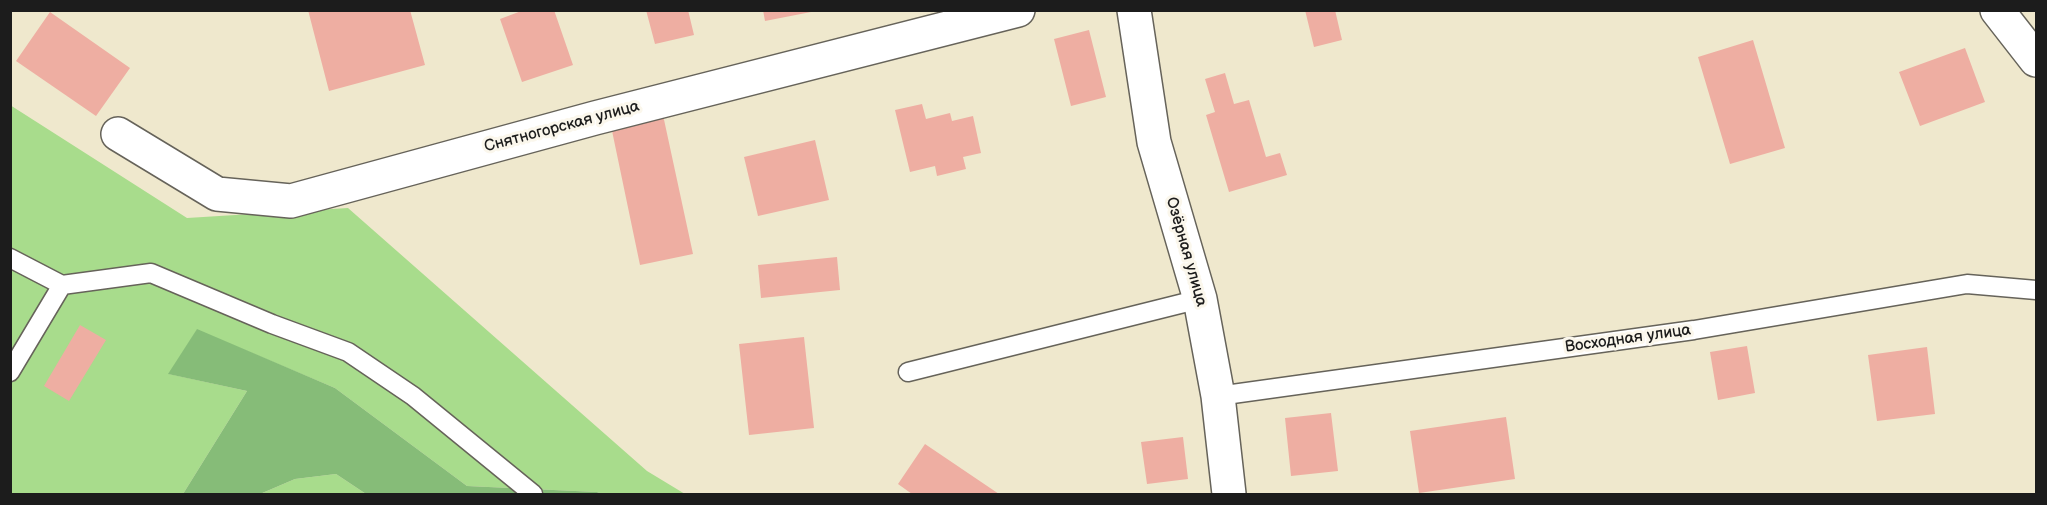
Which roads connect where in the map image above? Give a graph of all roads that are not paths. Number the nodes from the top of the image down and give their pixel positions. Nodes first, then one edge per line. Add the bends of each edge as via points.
1 (1018, 10) edge
2 (1134, 10) edge
3 (1997, 10) edge
4 (2037, 60) edge
5 (118, 134) dead end
6 (10, 258) edge
7 (62, 285) junction
8 (2037, 290) edge
9 (1200, 299) junction
10 (10, 372) edge
11 (908, 372) dead end
12 (1218, 396) junction
13 (533, 495) edge
14 (1229, 495) edge

1 - 5 street, Снятногорская улица via 291,201 217,194
2 - 9 street, Озёрная улица via 1154,142
3 - 4 street
6 - 7 lane
7 - 10 lane
7 - 13 lane via 151,273 348,352 413,396
8 - 12 lane, Восходная улица via 1967,284 1694,330
9 - 11 lane
9 - 12 street, Озёрная улица
12 - 14 street, Озёрная улица

